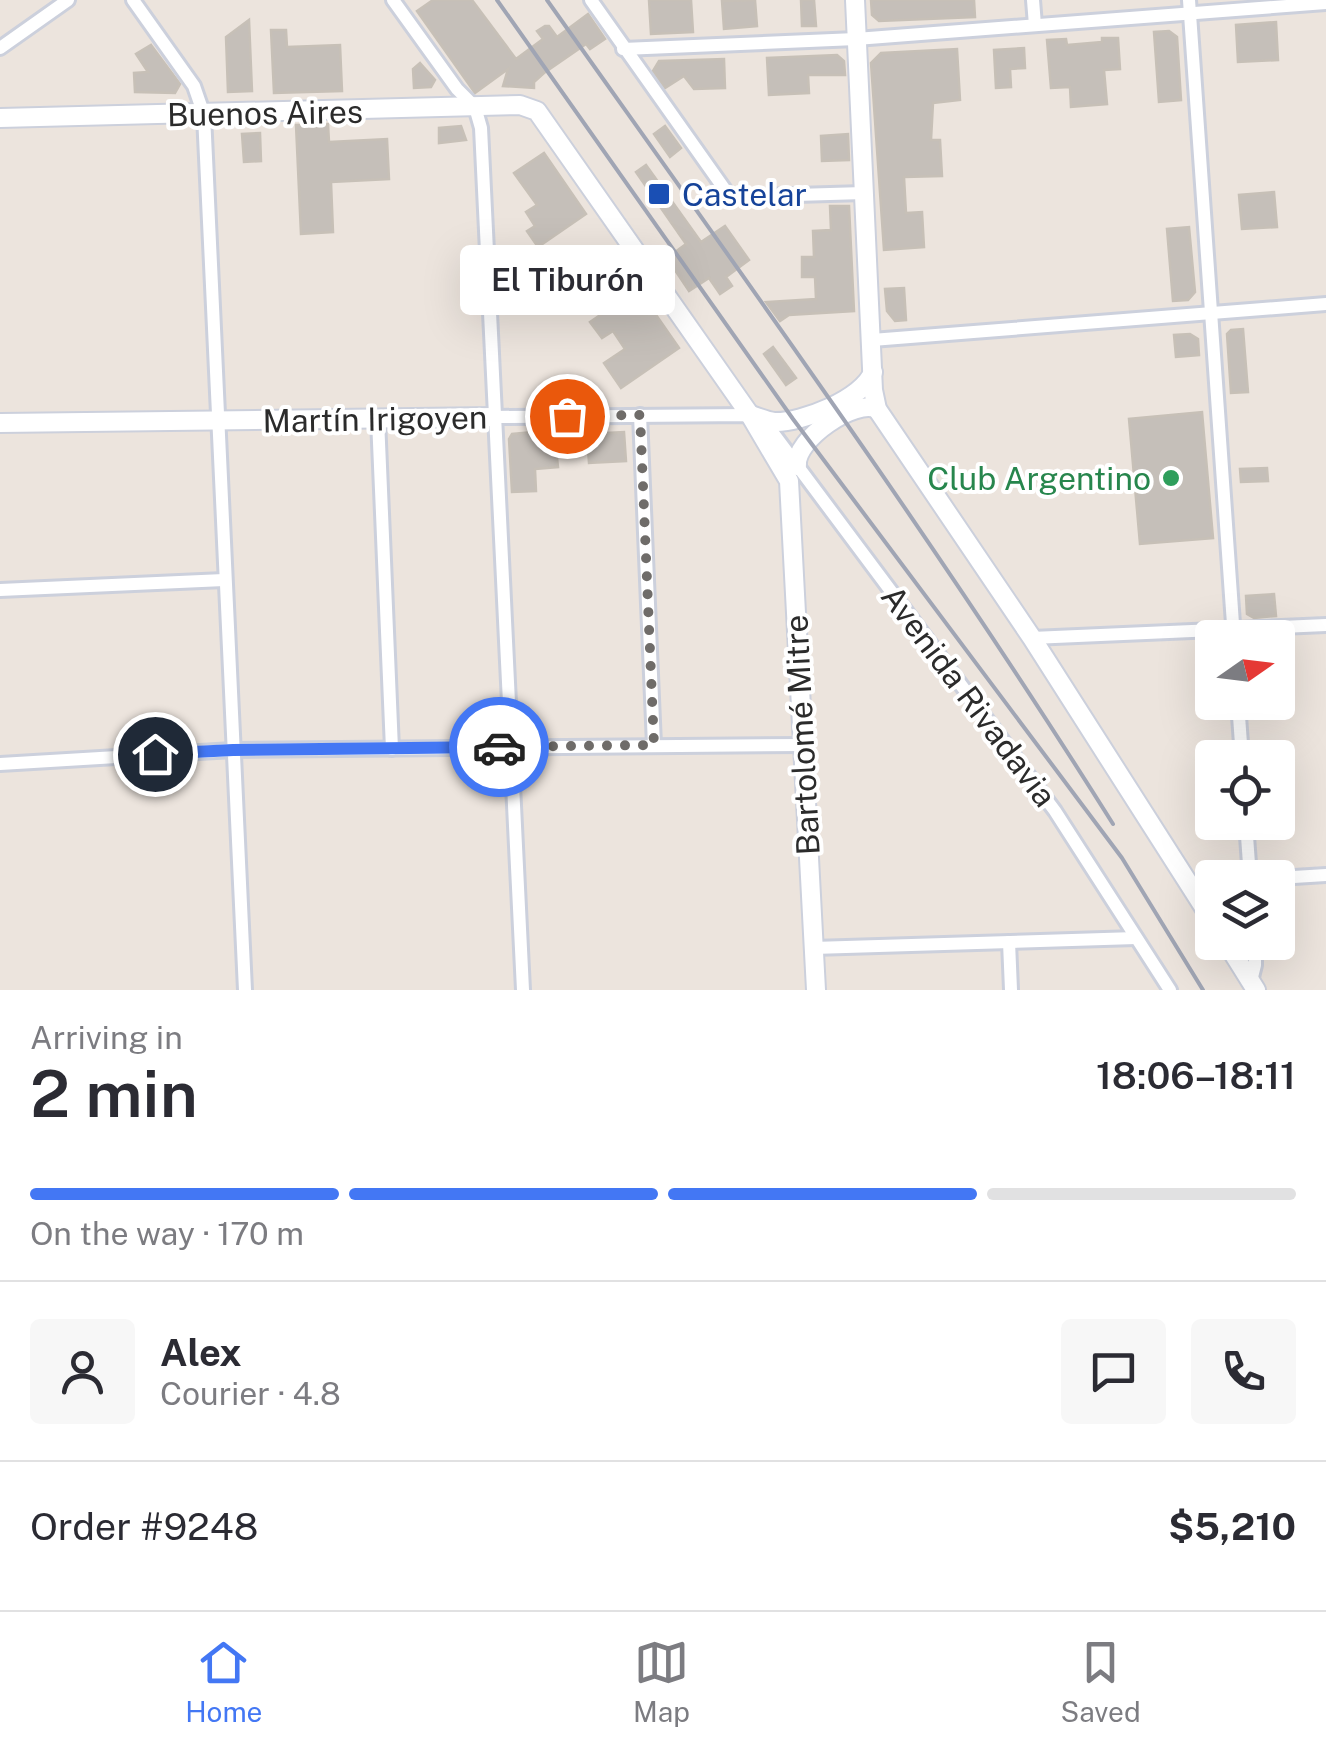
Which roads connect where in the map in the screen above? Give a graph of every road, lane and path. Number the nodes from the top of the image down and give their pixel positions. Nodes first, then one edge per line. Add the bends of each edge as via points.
1 (68, 0) edge
2 (133, 0) edge
3 (393, 0) edge
4 (591, 0) edge
5 (855, 0) edge
6 (1033, 0) edge
7 (1326, 3) edge
8 (1189, 6) edge
9 (1034, 25) junction
10 (856, 39) junction
11 (0, 48) edge
12 (623, 49) junction
13 (530, 106) joint
14 (474, 107) junction
15 (204, 114) junction
16 (0, 118) edge
17 (864, 193) junction
18 (1326, 304) edge
19 (1211, 313) junction
20 (872, 340) junction
21 (873, 372) junction
22 (877, 409) junction
23 (640, 415) junction
24 (750, 415) junction
25 (494, 417) junction
26 (378, 419) junction
27 (217, 421) junction
28 (0, 424) edge
29 (793, 473) junction
30 (224, 580) junction
31 (0, 590) edge
32 (1232, 620) edge
33 (1326, 625) edge
34 (1295, 628) edge
35 (1195, 634) edge
36 (1032, 638) junction
37 (802, 744) junction
38 (654, 745) junction
39 (512, 747) junction
40 (233, 750) junction
41 (392, 750) junction
42 (0, 764) edge
43 (1326, 875) edge
44 (1295, 877) edge
45 (1192, 886) junction
46 (1195, 886) edge
47 (1195, 891) edge
48 (1136, 938) junction
49 (1009, 942) junction
50 (813, 948) junction
51 (1237, 960) edge
52 (1255, 960) edge
53 (1253, 986) edge
54 (246, 990) edge
55 (524, 990) edge
56 (816, 990) edge
57 (1011, 990) edge
58 (1170, 990) edge

1 - 11 street
2 - 15 street via 194,86
3 - 14 street
4 - 12 street
5 - 10 street
6 - 9 street
7 - 8 street
8 - 9 street
8 - 19 street
9 - 10 street
10 - 12 street
10 - 17 street
12 - 17 street via 722,191 737,199
13 - 14 street, Buenos Aires
13 - 24 street, Avenida Rivadavia
14 - 15 street, Buenos Aires
14 - 25 street
15 - 16 street, Buenos Aires
15 - 27 street
17 - 20 street
18 - 19 street
19 - 20 street
19 - 32 street
20 - 21 street
21 - 22 street
21 - 24 street via 866,386 807,416 772,422
22 - 29 street via 862,406 819,430 798,450
22 - 36 street
23 - 24 street, Martín Irigoyen
23 - 25 street, Martín Irigoyen
23 - 38 street
24 - 29 street, Avenida Rivadavia
25 - 26 street, Martín Irigoyen
25 - 39 street
26 - 27 street, Martín Irigoyen
26 - 41 street
27 - 28 street, Martín Irigoyen
27 - 30 street
29 - 37 street, Bartolomé Mitre
29 - 48 street, Avenida Rivadavia via 1055,811
30 - 31 street
30 - 40 street
33 - 34 street
35 - 36 street
36 - 45 street
37 - 38 street
37 - 50 street, Bartolomé Mitre
38 - 39 street
39 - 41 street
39 - 55 street
40 - 41 street
40 - 42 street
40 - 54 street
43 - 44 street
45 - 46 street
45 - 47 street
48 - 49 street
48 - 58 street, Avenida Rivadavia
49 - 50 street
49 - 57 street
50 - 56 street, Bartolomé Mitre
51 - 53 street
52 - 53 street

